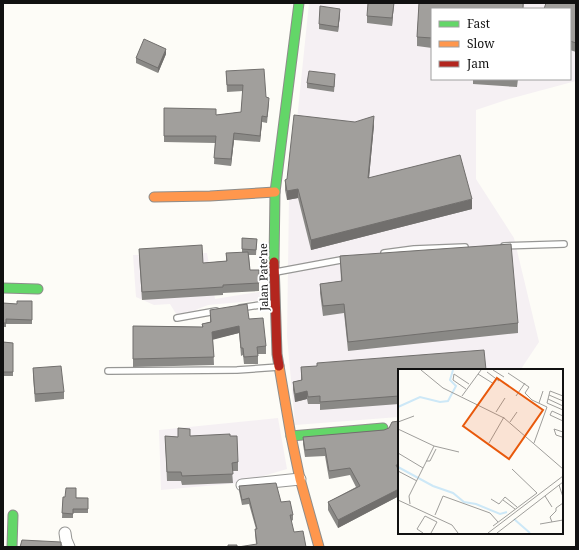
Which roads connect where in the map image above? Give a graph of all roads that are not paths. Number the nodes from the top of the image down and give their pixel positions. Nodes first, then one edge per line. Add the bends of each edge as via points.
1 (298, 3) edge
2 (275, 192) junction
3 (154, 197) dead end
4 (564, 244) dead end
5 (495, 246) edge
6 (472, 247) edge
7 (376, 254) edge
8 (354, 258) edge
9 (274, 273) junction
10 (3, 288) edge
11 (38, 289) dead end
12 (275, 302) junction
13 (234, 309) edge
14 (220, 311) edge
15 (176, 318) dead end
16 (279, 367) junction
17 (108, 371) dead end
18 (383, 428) dead end
19 (291, 436) junction
20 (300, 479) junction
21 (242, 485) edge
22 (13, 515) dead end
23 (65, 532) dead end
24 (12, 547) edge
25 (69, 547) edge
26 (320, 547) edge

1 - 2 street, Jalan Pate'ne
2 - 3 street
2 - 9 street, Jalan Pate'ne
4 - 5 lane
6 - 7 lane via 414,249
8 - 9 lane
9 - 12 street, Jalan Pate'ne
10 - 11 street
12 - 13 lane
12 - 16 street, Jalan Pate'ne
14 - 15 lane
16 - 17 lane via 237,370
16 - 19 street, Jalan Pate'ne
18 - 19 street
19 - 20 street, Jalan Pate'ne
20 - 21 street
20 - 26 street, Jalan Pate'ne
22 - 24 street
23 - 25 street

